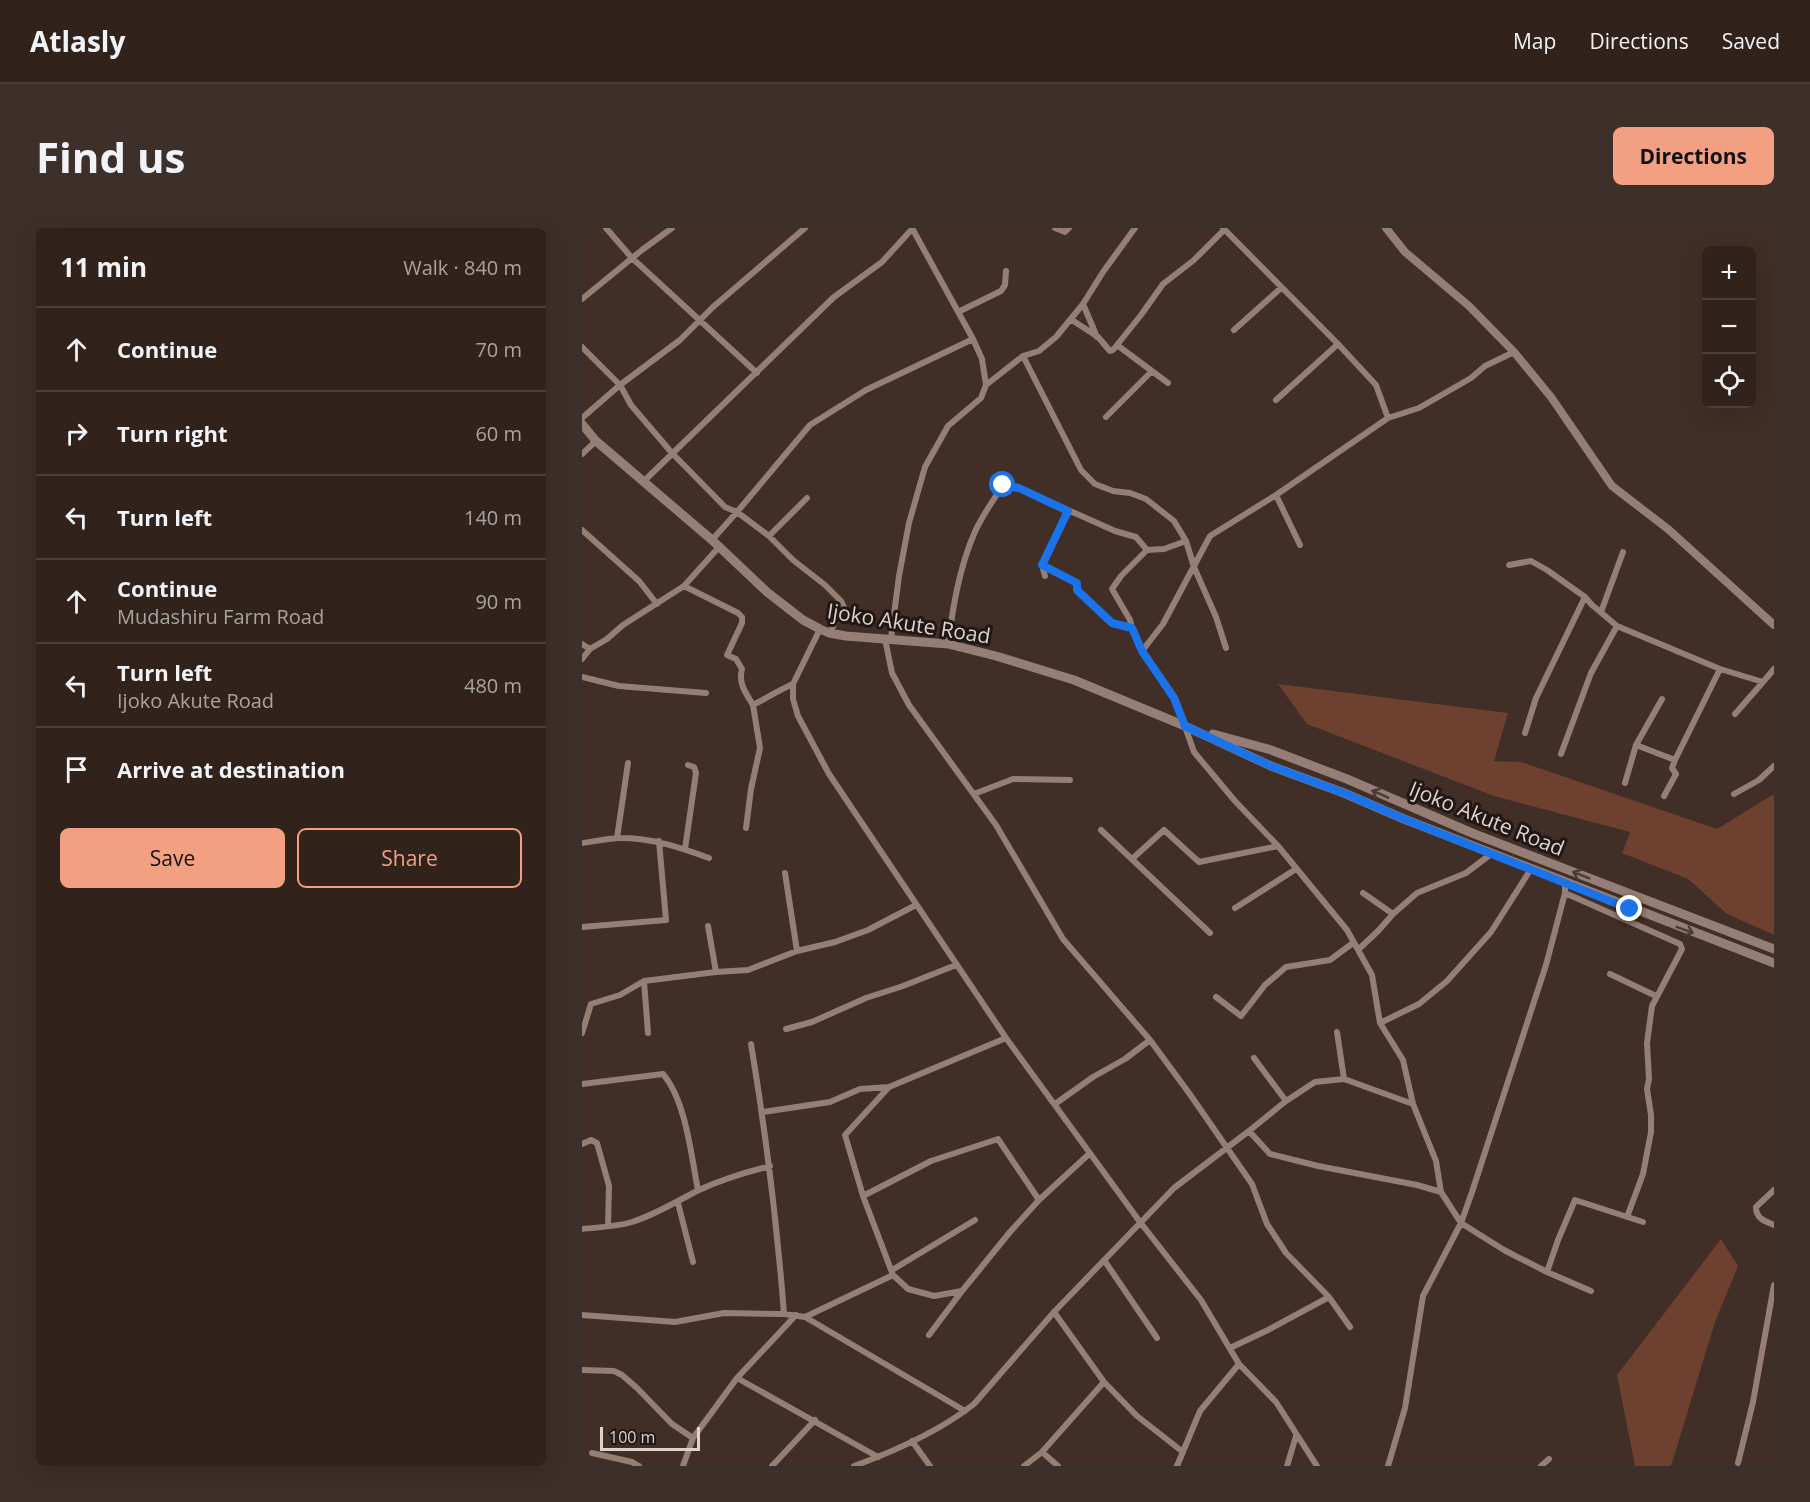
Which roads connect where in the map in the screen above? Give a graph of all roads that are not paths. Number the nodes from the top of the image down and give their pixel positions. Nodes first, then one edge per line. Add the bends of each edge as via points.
1 (606, 228) edge
2 (672, 228) edge
3 (805, 228) edge
4 (912, 228) edge
5 (1055, 228) edge
6 (1069, 228) edge
7 (1135, 228) edge
8 (1386, 228) edge
9 (1224, 229) edge
10 (632, 258) junction
11 (1006, 272) dead end
12 (1281, 288) junction
13 (582, 299) edge
14 (1083, 304) junction
15 (958, 312) junction
16 (700, 320) junction
17 (1072, 320) junction
18 (1234, 330) dead end
19 (1098, 337) junction
20 (973, 339) junction
21 (1338, 344) junction
22 (1117, 345) junction
23 (582, 347) edge
24 (1514, 352) junction
25 (1023, 356) junction
26 (1152, 371) junction
27 (757, 372) junction
28 (1168, 382) dead end
29 (620, 385) junction
30 (986, 385) junction
31 (1276, 400) dead end
32 (1106, 417) dead end
33 (582, 418) edge
34 (1388, 418) junction
35 (582, 424) edge
36 (596, 441) junction
37 (672, 453) junction
38 (582, 454) edge
39 (643, 482) junction
40 (1276, 495) junction
41 (807, 498) dead end
42 (1068, 511) junction
43 (737, 512) junction
44 (582, 530) edge
45 (769, 536) junction
46 (711, 540) junction
47 (1186, 541) junction
48 (1300, 545) dead end
49 (719, 547) junction
50 (1147, 550) junction
51 (1623, 552) dead end
52 (1042, 565) junction
53 (1509, 565) dead end
54 (1194, 567) junction
55 (1046, 576) dead end
56 (684, 586) junction
57 (1585, 597) junction
58 (657, 604) junction
59 (1601, 612) junction
60 (1774, 625) edge
61 (1617, 626) junction
62 (1132, 628) junction
63 (824, 631) junction
64 (888, 638) junction
65 (582, 644) edge
66 (948, 644) junction
67 (1226, 648) dead end
68 (590, 649) junction
69 (1142, 651) junction
70 (582, 659) edge
71 (1720, 669) junction
72 (1774, 669) edge
73 (582, 677) edge
74 (1763, 682) junction
75 (793, 684) junction
76 (706, 693) dead end
77 (1662, 699) dead end
78 (753, 705) junction
79 (1735, 714) dead end
80 (1185, 726) junction
81 (1525, 733) dead end
82 (1636, 745) junction
83 (1561, 754) dead end
84 (1675, 760) junction
85 (628, 763) dead end
86 (688, 765) dead end
87 (1774, 766) edge
88 (1070, 780) dead end
89 (1625, 783) dead end
90 (974, 794) junction
91 (1734, 794) dead end
92 (1664, 796) dead end
93 (746, 828) dead end
94 (1101, 830) dead end
95 (618, 838) junction
96 (659, 841) junction
97 (582, 843) edge
98 (1278, 846) junction
99 (685, 849) junction
100 (1491, 854) junction
101 (709, 858) dead end
102 (1132, 859) junction
103 (1296, 869) junction
104 (1531, 869) junction
105 (785, 873) dead end
106 (1565, 882) junction
107 (1363, 893) dead end
108 (1565, 893) junction
109 (916, 905) junction
110 (1235, 908) dead end
111 (1393, 914) junction
112 (708, 926) dead end
113 (582, 927) edge
114 (1210, 933) dead end
115 (1353, 944) junction
116 (1359, 949) junction
117 (1774, 949) edge
118 (797, 951) junction
119 (1774, 963) edge
120 (956, 965) junction
121 (716, 972) junction
122 (1611, 974) dead end
123 (644, 981) junction
124 (1656, 996) junction
125 (1216, 997) dead end
126 (1380, 1023) junction
127 (786, 1029) dead end
128 (1337, 1032) dead end
129 (582, 1033) edge
130 (648, 1033) dead end
131 (1006, 1038) junction
132 (1150, 1040) junction
133 (751, 1044) dead end
134 (1254, 1058) dead end
135 (1344, 1079) junction
136 (582, 1083) edge
137 (889, 1087) junction
138 (1286, 1101) junction
139 (1055, 1104) junction
140 (1413, 1104) junction
141 (763, 1112) junction
142 (1249, 1131) junction
143 (582, 1144) edge
144 (1226, 1148) junction
145 (1089, 1154) junction
146 (770, 1166) junction
147 (698, 1190) junction
148 (1774, 1190) edge
149 (1442, 1192) junction
150 (863, 1196) junction
151 (1039, 1200) junction
152 (678, 1203) junction
153 (1627, 1217) junction
154 (975, 1220) dead end
155 (1140, 1222) junction
156 (1643, 1222) dead end
157 (1461, 1223) junction
158 (1774, 1225) edge
159 (608, 1226) junction
160 (582, 1229) edge
161 (1104, 1260) junction
162 (693, 1262) dead end
163 (1547, 1272) junction
164 (892, 1273) junction
165 (1774, 1285) edge
166 (962, 1291) junction
167 (1591, 1291) dead end
168 (1329, 1297) junction
169 (1054, 1312) junction
170 (784, 1314) junction
171 (582, 1315) edge
172 (796, 1315) junction
173 (806, 1317) junction
174 (1350, 1327) dead end
175 (1766, 1329) junction
176 (1774, 1330) edge
177 (929, 1335) dead end
178 (1157, 1338) dead end
179 (1230, 1348) junction
180 (1239, 1364) junction
181 (582, 1370) edge
182 (737, 1378) junction
183 (1104, 1382) junction
184 (965, 1411) junction
185 (815, 1420) junction
186 (1296, 1436) junction
187 (693, 1438) junction
188 (912, 1441) junction
189 (1042, 1452) junction
190 (1182, 1452) junction
191 (592, 1453) dead end
192 (878, 1457) junction
193 (1549, 1459) dead end
194 (1738, 1463) dead end
195 (639, 1466) edge
196 (683, 1466) edge
197 (771, 1466) edge
198 (854, 1466) edge
199 (930, 1466) edge
200 (1024, 1466) edge
201 (1058, 1466) edge
202 (1178, 1466) edge
203 (1287, 1466) edge
204 (1317, 1466) edge
205 (1388, 1466) edge
206 (1541, 1466) edge

1 - 10 street
2 - 10 street
3 - 16 street
4 - 15 street
4 - 27 street via 882,262 834,297
5 - 6 street via 1065,232
7 - 14 street
8 - 24 street via 1406,252 1469,306
9 - 12 street
9 - 22 street via 1163,284
10 - 13 street
10 - 16 street
11 - 15 street via 1001,291
12 - 18 street
12 - 21 street
14 - 17 street
14 - 19 street
15 - 20 street
16 - 27 street
16 - 29 street
17 - 19 street
17 - 25 street via 1039,351
19 - 22 street via 1110,351
20 - 30 street via 982,359
20 - 43 street via 866,390 810,425
21 - 31 street
21 - 34 street via 1376,386
22 - 26 street
23 - 29 street
24 - 34 street via 1419,408
24 - 60 street via 1551,397 1612,486 1668,529
25 - 30 street
25 - 47 street via 1081,470 1095,484 1146,499 1174,521
26 - 28 street
26 - 32 street
27 - 37 street
29 - 33 street
29 - 37 street via 631,405
30 - 64 street via 981,398 948,426 925,467 909,523
34 - 40 street
35 - 36 main road, Ijoko Akute Road
36 - 38 street
36 - 39 main road, Ijoko Akute Road
37 - 39 street
37 - 43 street via 726,507
39 - 46 main road, Ijoko Akute Road
40 - 48 street
40 - 54 street via 1210,536
41 - 45 street
42 - 50 street via 1136,537
42 - 52 street
42 - 66 street via 1019,488 1003,485 974,533 961,569
43 - 45 street
43 - 46 street
44 - 58 street via 639,581
45 - 63 street via 841,601 844,607
46 - 49 main road, Ijoko Akute Road
47 - 50 street
47 - 54 street
49 - 56 street
49 - 63 main road, Ijoko Akute Road via 767,592
50 - 62 street via 1112,589
51 - 59 street
52 - 55 street
52 - 62 street via 1077,583 1077,590 1112,623
53 - 57 street via 1531,561
54 - 67 street
54 - 69 street via 1163,624
56 - 58 street
56 - 78 street via 742,617 727,656 736,659 742,669 739,678
57 - 59 street
57 - 81 street via 1536,698
58 - 68 street
59 - 61 street
61 - 71 street
61 - 83 street via 1592,672
62 - 69 street
63 - 64 main road, Ijoko Akute Road
63 - 75 street
64 - 66 main road, Ijoko Akute Road
64 - 90 street via 892,673 909,705
65 - 68 street
66 - 80 main road, Ijoko Akute Road via 1074,681
68 - 70 street
69 - 80 street via 1174,698
71 - 74 street
71 - 84 street
72 - 74 street
73 - 76 street via 619,686
74 - 79 street
75 - 78 street
75 - 109 street via 798,716 824,764
77 - 82 street
78 - 93 street via 760,748
80 - 98 street via 1194,752
80 - 100 main road, Ijoko Akute Road via 1271,766
117 -> 80 main road, Ijoko Akute Road via 1472,833 1271,750
82 - 84 street
82 - 89 street
84 - 92 street via 1672,768 1676,774
85 - 95 street
86 - 99 street via 696,773
87 - 91 street
88 - 90 street via 1013,779
90 - 132 street via 1063,939
94 - 102 street
95 - 96 street
95 - 97 street
96 - 99 street
96 - 113 street via 666,920
98 - 102 street via 1199,861 1164,830
98 - 103 street
99 - 101 street
100 - 104 main road, Ijoko Akute Road
100 - 111 street via 1466,873 1417,893
102 - 114 street
103 - 110 street
103 - 115 street via 1347,930
104 - 106 main road, Ijoko Akute Road
104 - 126 street via 1491,933 1447,981 1419,1004
105 - 118 street
106 - 108 street
106 -> 119 main road, Ijoko Akute Road
107 - 111 street
108 - 124 street via 1680,944 1682,949
108 - 157 street via 1546,965
109 - 118 street via 868,930
109 - 120 street
111 - 116 street
112 - 121 street
115 - 116 street
115 - 125 street via 1329,960 1286,968 1265,985 1241,1016
116 - 126 street via 1372,975
118 - 121 street via 748,970
120 - 127 street
120 - 131 street
121 - 123 street
122 - 124 street
123 - 129 street via 620,995 591,1004
123 - 130 street
124 - 153 street via 1647,1043 1651,1132 1643,1174
126 - 140 street via 1403,1060
128 - 135 street
131 - 137 street
131 - 139 street
132 - 139 street
132 - 144 street
133 - 141 street
134 - 138 street
135 - 138 street via 1315,1082
135 - 140 street
136 - 147 street via 663,1074 680,1105
137 - 141 street via 860,1089 830,1102
137 - 150 street via 845,1135
138 - 142 street
139 - 145 street
140 - 149 street via 1436,1161
141 - 146 street
142 - 144 street
142 - 149 street via 1270,1154
143 - 159 street via 591,1140 597,1143 609,1186
144 - 155 street via 1174,1188
144 - 168 street via 1251,1184 1267,1224 1286,1253
145 - 151 street
145 - 155 street
146 - 147 street
146 - 170 street
147 - 152 street
148 - 158 street via 1756,1207 1761,1219
149 - 157 street
150 - 151 street via 931,1161 998,1139
150 - 164 street
151 - 166 street
152 - 159 street via 635,1221
152 - 162 street
153 - 156 street
153 - 163 street via 1575,1200
154 - 164 street
155 - 161 street
155 - 179 street via 1201,1300
157 - 163 street
157 - 205 street via 1424,1296 1406,1408
159 - 160 street
161 - 169 street
161 - 178 street
163 - 167 street
164 - 166 street via 908,1289 934,1296
164 - 173 street
165 - 175 street
166 - 177 street
168 - 174 street
168 - 179 street
169 - 183 street
169 - 184 street
170 - 171 street via 724,1312 675,1322
170 - 172 street
172 - 173 street
172 - 182 street
173 - 184 street
175 - 176 street
175 - 194 street
179 - 180 street
180 - 186 street via 1276,1402
180 - 190 street via 1200,1411
181 - 187 street via 622,1375 672,1424
182 - 185 street
182 - 187 street
183 - 189 street
183 - 190 street via 1137,1416
184 - 188 street
185 - 192 street
185 - 197 street
186 - 203 street
186 - 204 street
187 - 196 street
188 - 192 street
188 - 199 street
189 - 200 street
189 - 201 street
190 - 202 street
191 - 195 street
192 - 198 street
193 - 206 street

